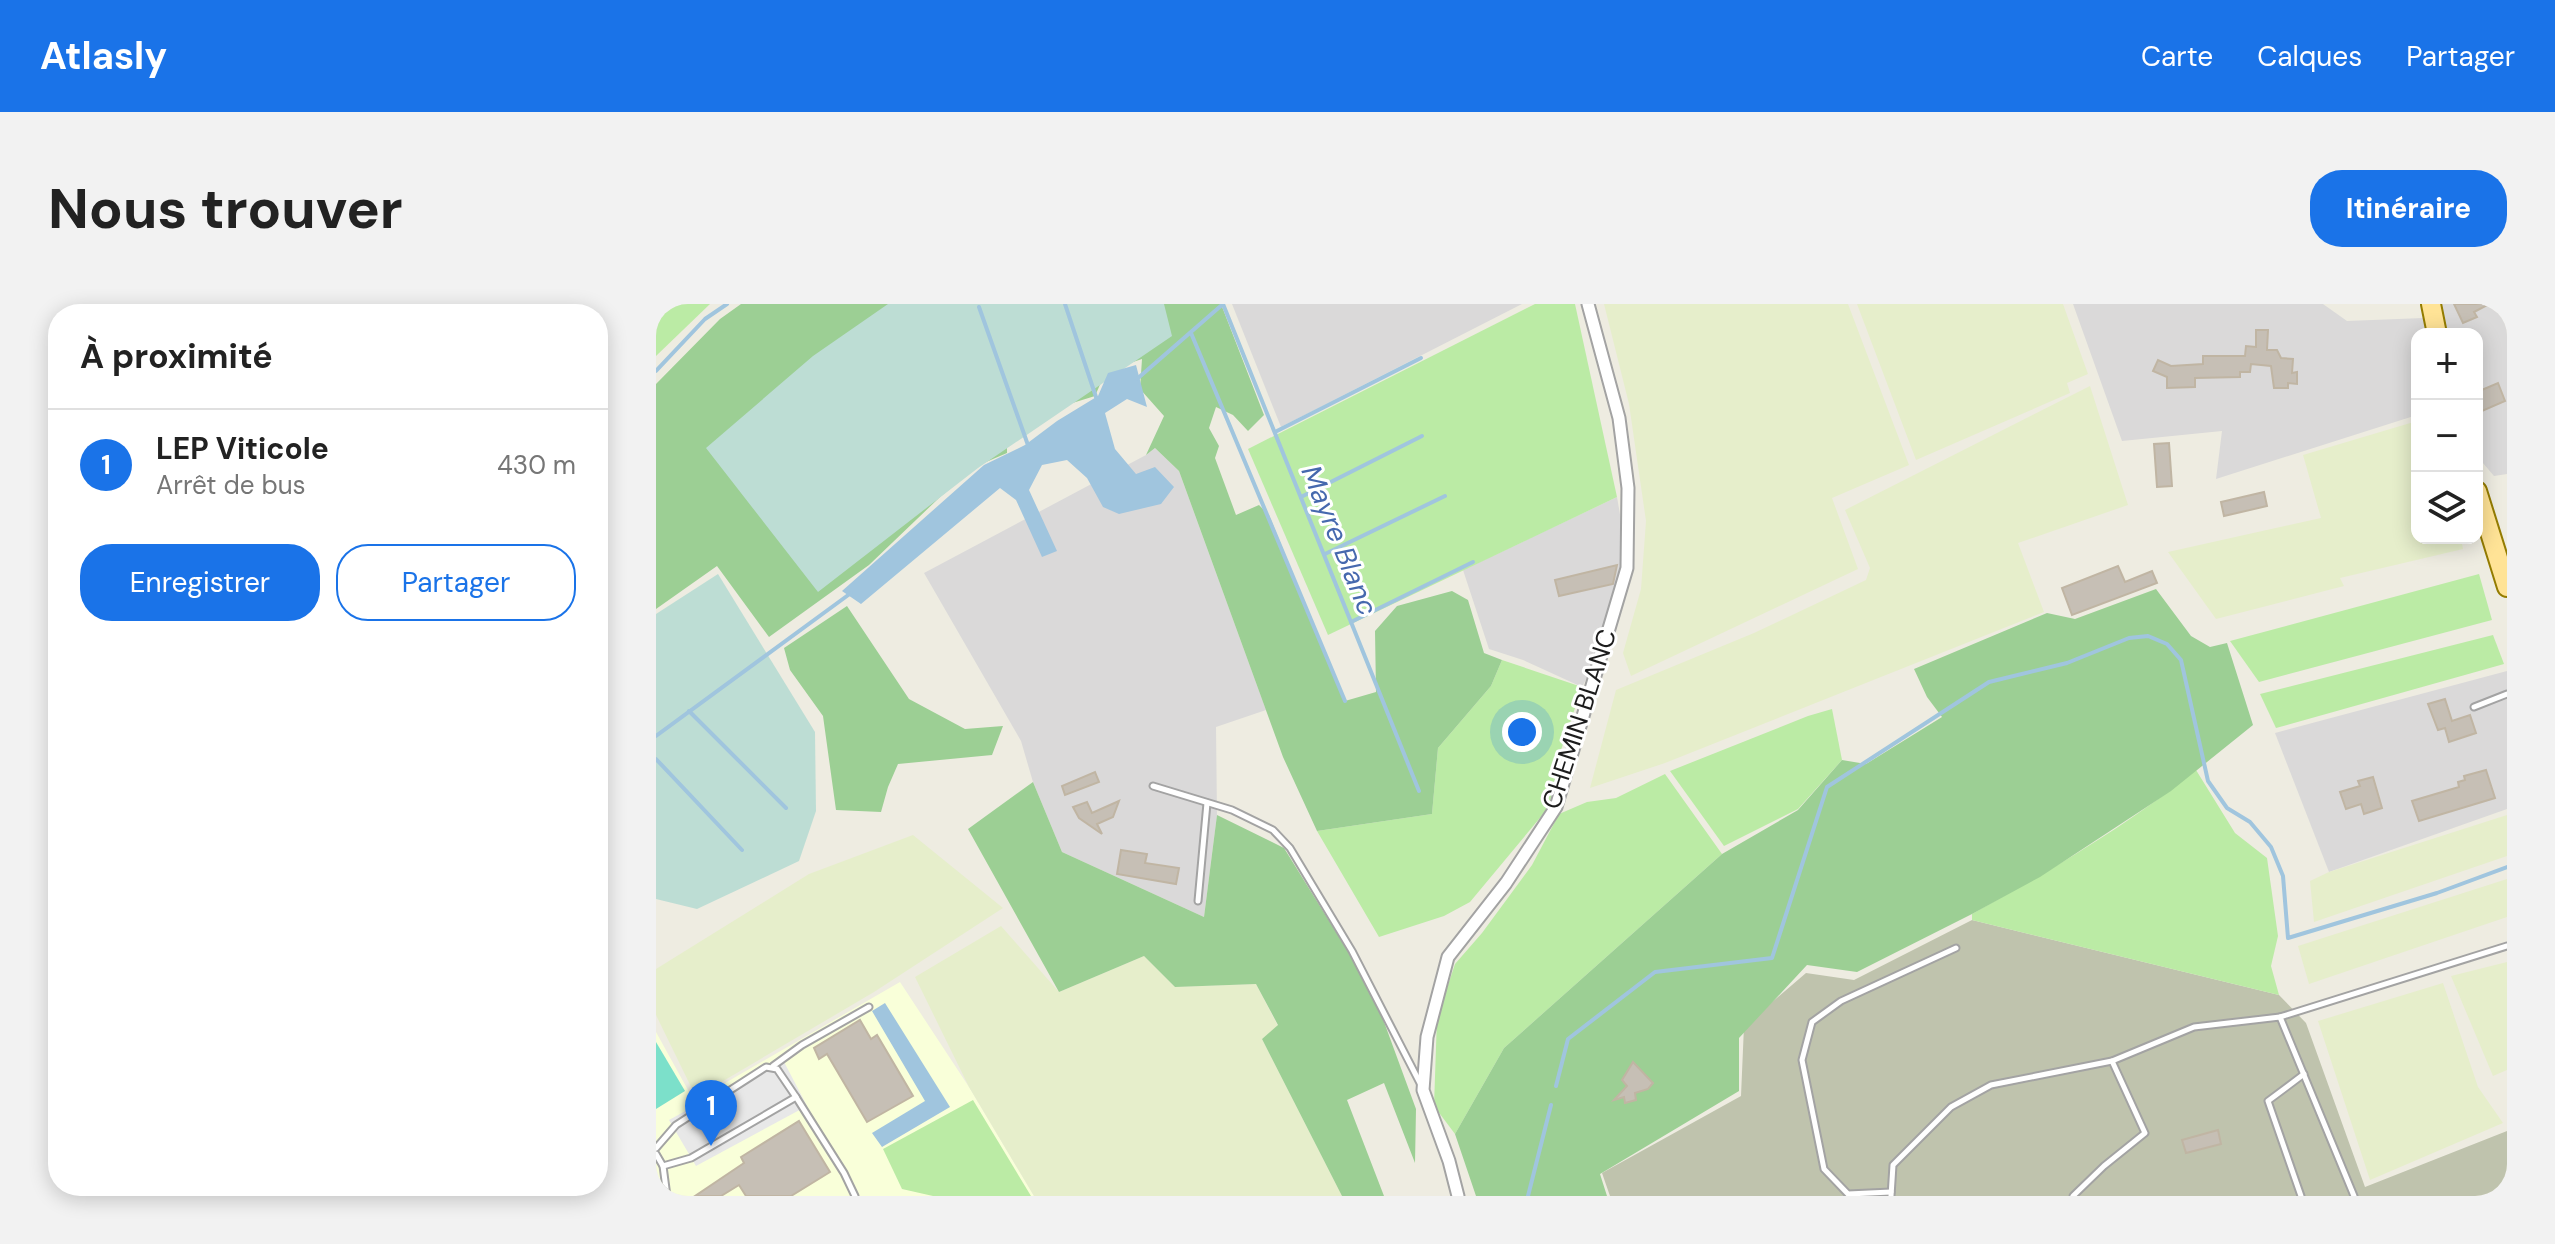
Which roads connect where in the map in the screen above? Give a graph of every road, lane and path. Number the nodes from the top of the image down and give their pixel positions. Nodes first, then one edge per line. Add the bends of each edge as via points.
1 (1588, 304) edge
2 (2431, 304) edge
3 (2436, 328) edge
4 (2483, 510) edge
5 (2507, 587) edge
6 (2507, 694) edge
7 (2474, 707) dead end
8 (1153, 786) dead end
9 (1207, 802) junction
10 (1198, 901) dead end
11 (2507, 946) edge
12 (1956, 948) dead end
13 (869, 1007) dead end
14 (2280, 1017) junction
15 (2112, 1061) junction
16 (772, 1066) junction
17 (2304, 1074) junction
18 (1423, 1090) junction
19 (796, 1097) junction
20 (656, 1151) edge
21 (663, 1166) junction
22 (1891, 1194) edge
23 (667, 1196) edge
24 (855, 1196) edge
25 (1458, 1196) edge
26 (2073, 1196) edge
27 (2301, 1196) edge
28 (2354, 1196) edge

1 - 18 street, CHEMIN BLANC via 1619,418 1628,488 1627,568 1556,807 1448,957 1427,1037
2 - 3 main road
4 - 5 main road
6 - 7 lane
8 - 9 lane
9 - 10 lane
9 - 18 lane via 1273,830 1290,848 1352,951
11 - 14 lane
12 - 22 lane via 1841,1001 1812,1022 1802,1060 1824,1169 1848,1194
13 - 16 lane
14 - 15 lane via 2194,1027
14 - 17 lane
15 - 22 lane via 1991,1085 1951,1107 1893,1165
15 - 26 lane via 2145,1133
16 - 19 lane
16 - 20 lane via 676,1125
17 - 27 lane via 2268,1101
17 - 28 lane
18 - 25 street, CHEMIN BLANC
19 - 21 lane via 691,1158
19 - 24 lane
20 - 21 lane
21 - 23 lane

